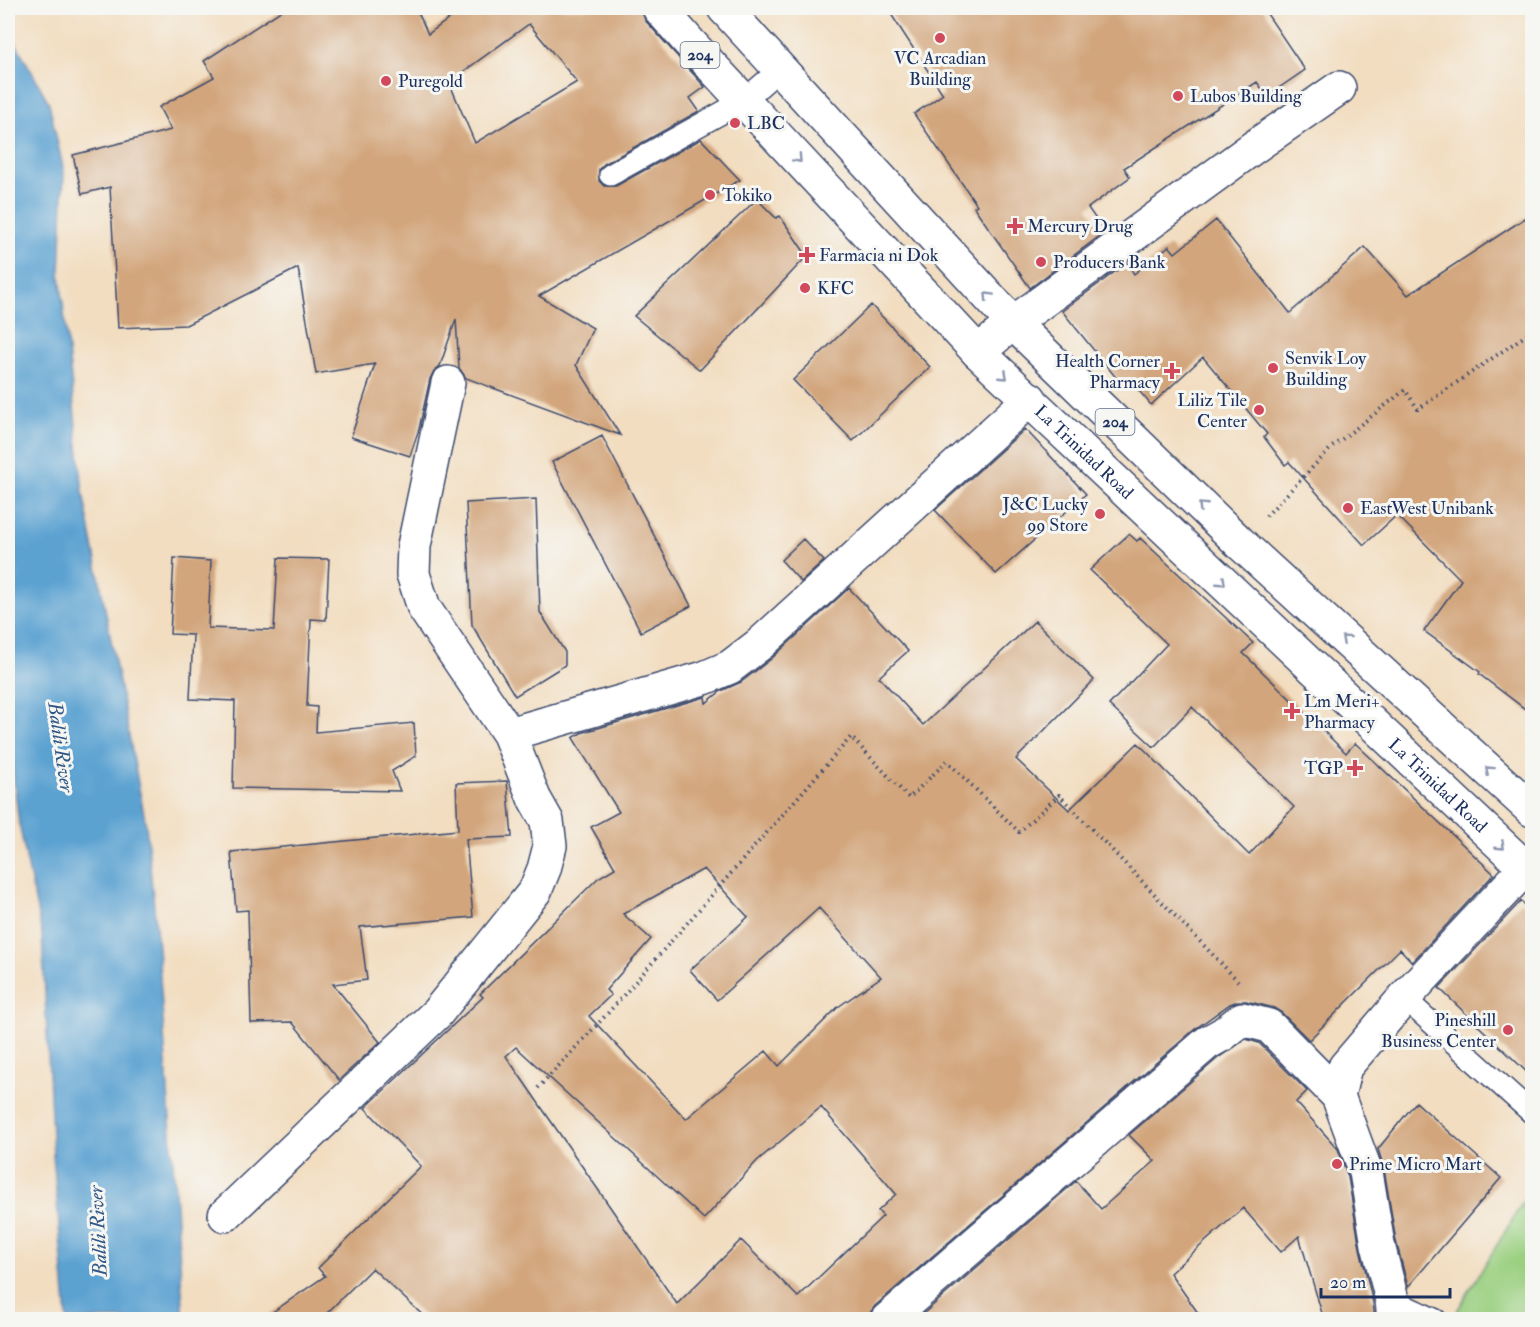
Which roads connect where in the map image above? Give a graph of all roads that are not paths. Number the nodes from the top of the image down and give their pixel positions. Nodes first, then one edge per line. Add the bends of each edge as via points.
1 (658, 8) edge
2 (724, 8) edge
3 (780, 69) junction
4 (1339, 88) dead end
5 (743, 101) junction
6 (610, 175) dead end
7 (924, 226) junction
8 (888, 255) junction
9 (1013, 323) junction
10 (978, 352) junction
11 (448, 383) dead end
12 (1030, 399) junction
13 (509, 734) junction
14 (1533, 810) edge
15 (1530, 868) edge
16 (1404, 998) junction
17 (1338, 1096) junction
18 (1533, 1113) edge
19 (225, 1215) dead end
20 (1393, 1310) edge
21 (887, 1320) edge
22 (1436, 1320) edge

1 - 5 main road, La Trinidad Road / 204
2 - 3 main road, 204
3 - 5 lane
3 - 7 main road, 204
4 - 9 main road
5 - 6 lane
5 -> 8 main road, La Trinidad Road / 204
7 - 8 main road
9 -> 7 main road, 204
8 - 10 main road, La Trinidad Road / 204
9 - 10 main road
14 -> 9 main road, 204 via 1240,543
10 -> 12 main road, La Trinidad Road / 204
11 - 13 main road via 414,546 413,574 424,608
12 - 13 main road via 730,667
12 -> 15 main road, La Trinidad Road / 204
13 - 19 main road via 547,821 550,846 535,891 437,1012
15 - 16 main road
16 - 17 main road via 1345,1067
16 - 18 lane
17 - 20 main road via 1366,1172
17 - 21 main road via 1269,1026 1242,1019 1206,1043
20 - 22 lane

